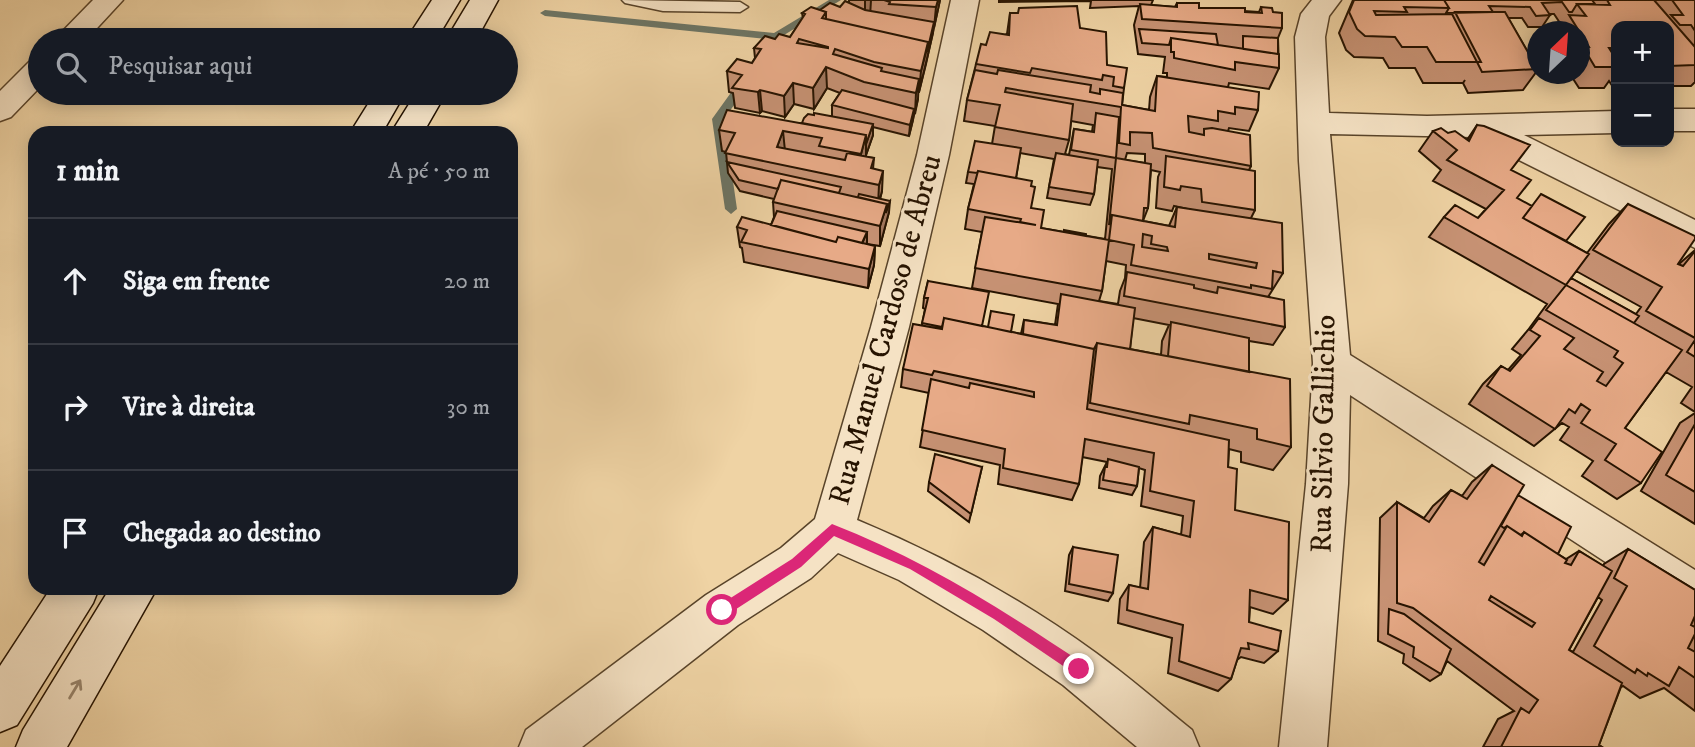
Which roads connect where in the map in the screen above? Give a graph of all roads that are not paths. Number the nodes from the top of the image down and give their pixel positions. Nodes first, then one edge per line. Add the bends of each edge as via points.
1 (109, 0) edge
2 (446, 0) edge
3 (484, 0) edge
4 (630, 0) edge
5 (1327, 0) edge
6 (740, 7) dead end
7 (963, 10) edge
8 (81, 28) edge
9 (429, 28) edge
10 (468, 28) edge
11 (28, 81) edge
12 (383, 105) edge
13 (424, 105) edge
14 (0, 110) edge
15 (1674, 120) edge
16 (1695, 120) edge
17 (1611, 122) edge
18 (1313, 123) junction
19 (1475, 125) junction
20 (370, 126) edge
21 (411, 126) edge
22 (1695, 236) edge
23 (1332, 363) junction
24 (832, 530) junction
25 (73, 595) edge
26 (131, 595) edge
27 (1695, 595) edge
28 (0, 708) edge
29 (40, 747) edge
30 (543, 747) edge
31 (1175, 747) edge
32 (1303, 747) edge

1 - 8 street
2 - 9 street
3 - 10 street
4 - 6 lane via 663,6
5 - 18 street, Rua Silvio Gallichio via 1315,14 1310,37
7 - 24 street, Rua Manuel Cardoso de Abreu via 933,156 890,327
11 - 14 street
12 - 20 street
13 - 21 street
15 - 16 street
17 - 19 street
18 - 19 street
18 - 23 street, Rua Silvio Gallichio
19 - 22 street
23 - 27 street
23 - 32 street, Rua Silvio Gallichio via 1325,511
24 - 30 street, Rua Manuel Cardoso de Abreu via 796,563 722,610
24 - 31 street via 914,565 999,615 1079,669
25 - 28 street
29 -> 26 street

